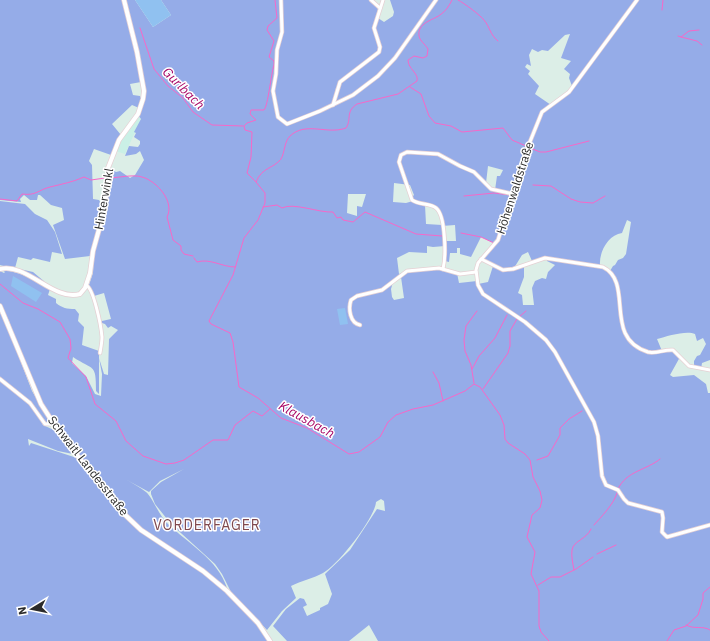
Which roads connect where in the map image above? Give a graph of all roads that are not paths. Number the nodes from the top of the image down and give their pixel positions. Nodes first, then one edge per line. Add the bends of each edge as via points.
1 (124, 0) edge
2 (282, 0) edge
3 (372, 0) edge
4 (383, 0) edge
5 (436, 0) edge
6 (637, 0) edge
7 (380, 8) junction
8 (333, 105) junction
9 (513, 194) junction
10 (482, 259) junction
11 (0, 268) edge
12 (442, 269) junction
13 (476, 272) junction
14 (86, 285) junction
15 (0, 306) edge
16 (360, 325) dead end
17 (100, 353) dead end
18 (710, 370) edge
19 (0, 379) edge
20 (53, 424) junction
21 (710, 525) edge
22 (270, 641) edge

1 - 14 street, Hinterwinkl via 144,94 141,107 120,139 107,170 104,208
2 - 8 street via 282,32 277,50 273,91 278,117 288,124
3 - 7 street
4 - 7 street
5 - 8 street via 383,72 360,90
6 - 9 street, Höhenwaldstraße via 569,92 542,112
7 - 8 street via 374,28 379,52 340,82
9 - 10 street, Höhenwaldstraße via 498,240
9 - 12 street via 491,189 474,172 438,154 407,152 401,155 399,162 412,200 434,207 439,213 446,252
10 - 13 street, Höhenwaldstraße via 477,265
10 - 18 street via 504,270 545,258 603,267 610,271 615,280 622,323 629,340 647,352 673,350 687,365
11 - 14 street via 14,270 56,291 74,295 81,293
12 - 13 street via 460,274
12 - 16 street via 427,268 404,272 382,290 352,298 351,315
13 - 21 street via 478,286 483,294 524,322 546,340 555,352 594,422 602,476 606,485 618,490 628,503 662,512 662,532 665,537
14 - 17 street via 91,289 99,318 102,337
15 - 20 street, Schwaitl Landesstraße via 34,390
19 - 20 street via 30,403 45,424
20 - 22 street, Schwaitl Landesstraße via 132,522 221,585 254,618

